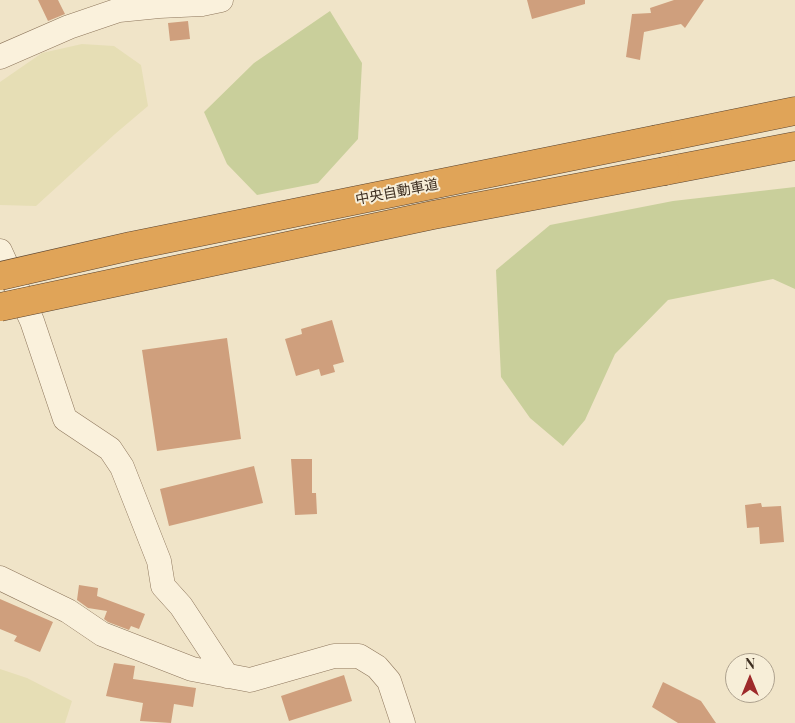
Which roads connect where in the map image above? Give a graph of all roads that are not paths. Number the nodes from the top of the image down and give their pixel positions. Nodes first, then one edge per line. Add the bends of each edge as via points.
1 (221, 0) edge
2 (0, 57) edge
3 (795, 111) edge
4 (795, 146) edge
5 (0, 251) edge
6 (0, 276) edge
7 (0, 307) edge
8 (0, 578) edge
9 (228, 676) junction
10 (403, 723) edge

1 - 2 street via 119,10
3 - 6 highway, 中央自動車道, bridge via 130,246
4 - 7 highway, bridge via 433,215
5 - 9 street via 32,321 65,419 110,449 122,467 160,561 163,586 181,606
8 - 9 street via 68,611 102,634 192,669
9 - 10 street via 250,680 334,656 359,656 377,667 389,681

